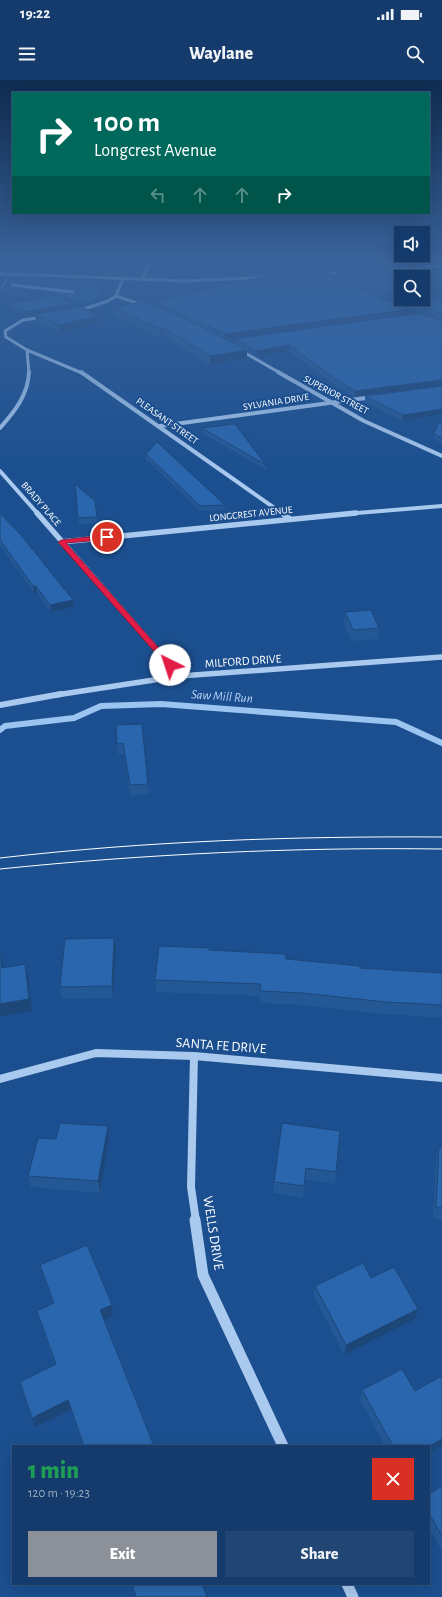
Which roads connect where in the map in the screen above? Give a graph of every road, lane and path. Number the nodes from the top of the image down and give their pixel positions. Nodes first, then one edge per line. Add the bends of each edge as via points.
1 (5, 333) edge
2 (233, 346) edge
3 (27, 350) junction
4 (381, 396) edge
5 (330, 402) junction
6 (160, 426) junction
7 (0, 428) edge
8 (442, 456) edge
9 (0, 471) edge
10 (442, 506) edge
11 (290, 519) junction
12 (62, 542) junction
13 (442, 657) edge
14 (180, 676) junction
15 (0, 705) edge
16 (194, 1056) junction
17 (442, 1078) edge
18 (0, 1079) edge
19 (283, 1445) edge
20 (347, 1585) edge
21 (353, 1597) edge

1 - 3 street, PLEASANT STREET via 6,337
2 - 5 street, SUPERIOR STREET
3 - 6 street, PLEASANT STREET via 78,370
3 - 7 street via 31,366 30,382 21,403
4 - 5 street, SYLVANIA DRIVE
5 - 6 street, SYLVANIA DRIVE
5 - 8 street, SUPERIOR STREET via 422,449
6 - 11 street, PLEASANT STREET
9 - 12 street, BRADY PLACE
10 - 11 street, LONGCREST AVENUE
11 - 12 street, LONGCREST AVENUE
12 - 14 street, BRADY PLACE
13 - 14 street, MILFORD DRIVE
14 - 15 street, MILFORD DRIVE via 99,687
16 - 17 street, SANTA FE DRIVE
16 - 18 street, SANTA FE DRIVE via 96,1053
16 - 19 street, WELLS DRIVE via 191,1187 203,1275
20 - 21 street

